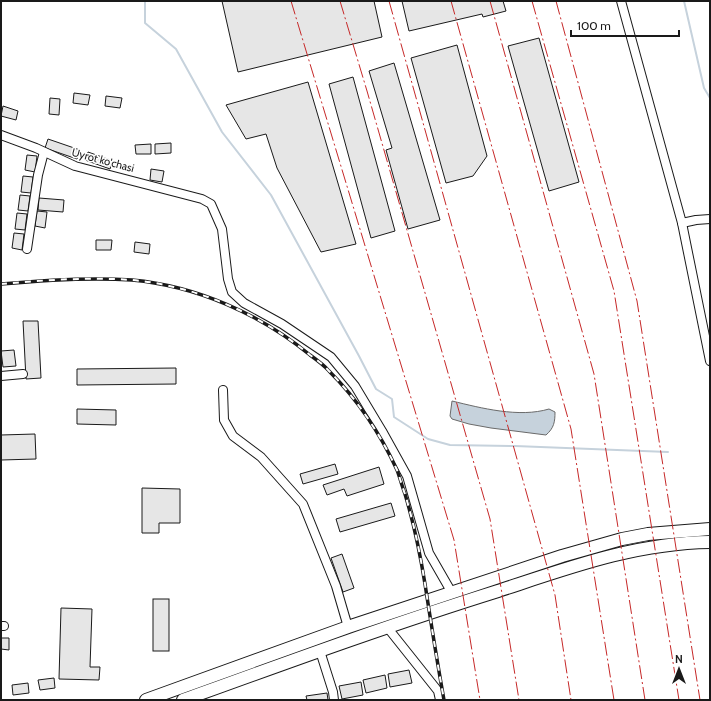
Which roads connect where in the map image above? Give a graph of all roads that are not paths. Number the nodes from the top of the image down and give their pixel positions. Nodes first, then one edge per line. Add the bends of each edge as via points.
1 (621, 1) edge
2 (1, 135) edge
3 (44, 152) junction
4 (710, 219) edge
5 (682, 223) junction
6 (27, 249) dead end
7 (710, 360) edge
8 (23, 374) dead end
9 (1, 376) edge
10 (223, 390) dead end
11 (710, 530) edge
12 (710, 542) edge
13 (452, 593) junction
14 (348, 627) junction
15 (387, 627) junction
16 (320, 651) junction
17 (252, 662) junction
18 (258, 673) junction
19 (146, 700) edge
20 (183, 700) edge
21 (334, 700) edge
22 (440, 700) edge

1 - 5 street
2 - 3 street, Uyrot ko'chasi
3 - 6 street
3 - 13 street, Uyrot ko'chasi via 75,166 202,199 212,204 222,229 232,292 244,303 282,324 331,357 355,386 407,476 429,553
4 - 5 street
5 - 7 street
8 - 9 street
10 - 14 street via 224,420 233,436 261,457 304,504 336,586
11 - 13 highway via 648,534 622,539
12 - 15 highway via 670,544 580,564
13 - 14 highway
14 - 17 highway
15 - 16 highway
15 - 22 street via 438,691
16 - 18 highway
16 - 21 street
17 - 18 highway
17 - 19 highway
18 - 20 highway

